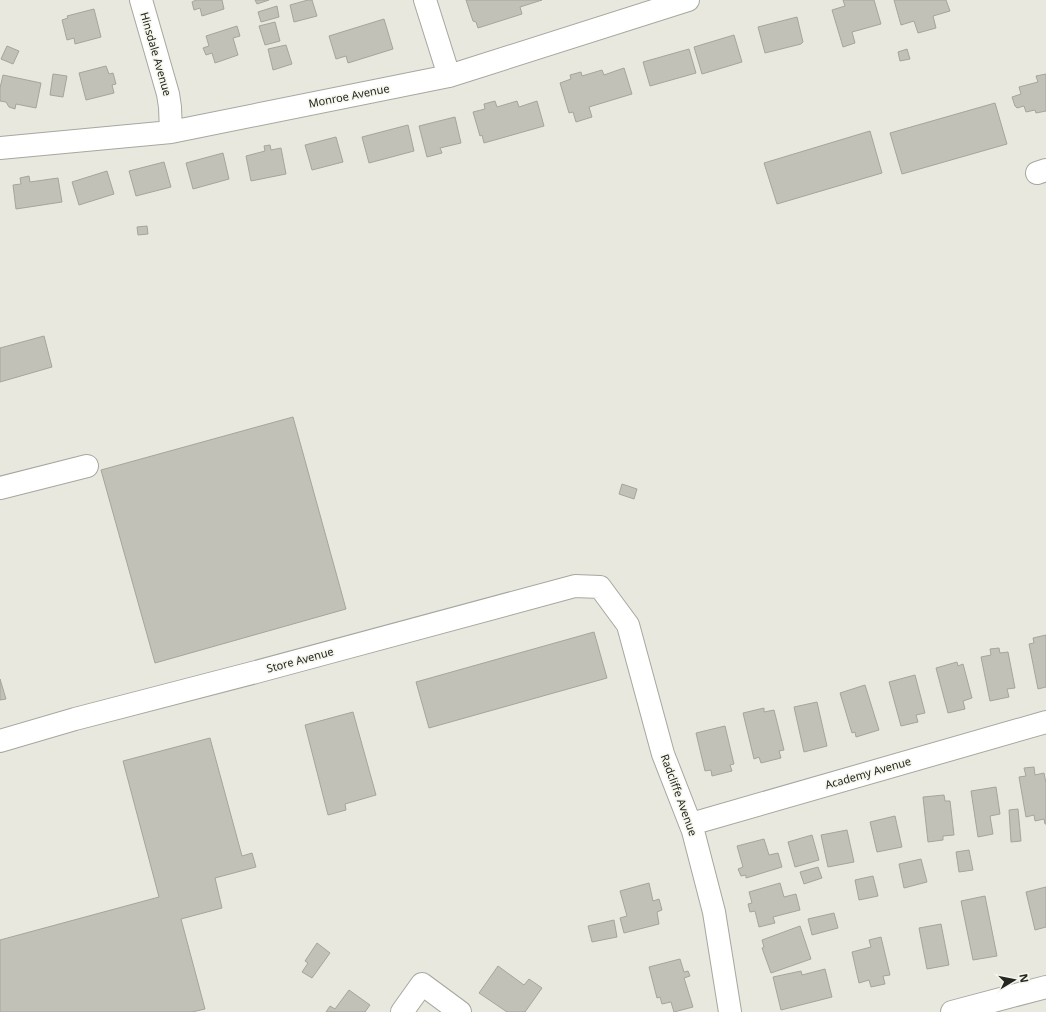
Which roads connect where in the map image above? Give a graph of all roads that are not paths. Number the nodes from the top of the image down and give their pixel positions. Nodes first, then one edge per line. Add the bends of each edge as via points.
1 (141, 0) edge
2 (425, 0) edge
3 (688, 0) edge
4 (449, 76) junction
5 (171, 132) junction
6 (0, 148) edge
7 (87, 466) dead end
8 (0, 488) edge
9 (600, 587) joint
10 (1046, 722) edge
11 (0, 741) edge
12 (690, 824) junction
13 (1046, 987) edge
14 (402, 1012) edge
15 (460, 1012) edge
16 (730, 1012) edge
17 (952, 1012) edge

1 - 5 street, Hinsdale Avenue via 168,94
2 - 4 street
3 - 4 street, Monroe Avenue
4 - 5 street, Monroe Avenue
5 - 6 street, Monroe Avenue
7 - 8 street
9 - 11 street, Store Avenue via 575,586
9 - 12 street, Radcliffe Avenue via 628,625 663,754
10 - 12 street, Academy Avenue
12 - 16 street, Radcliffe Avenue via 714,912
13 - 17 street
14 - 15 street via 422,984

